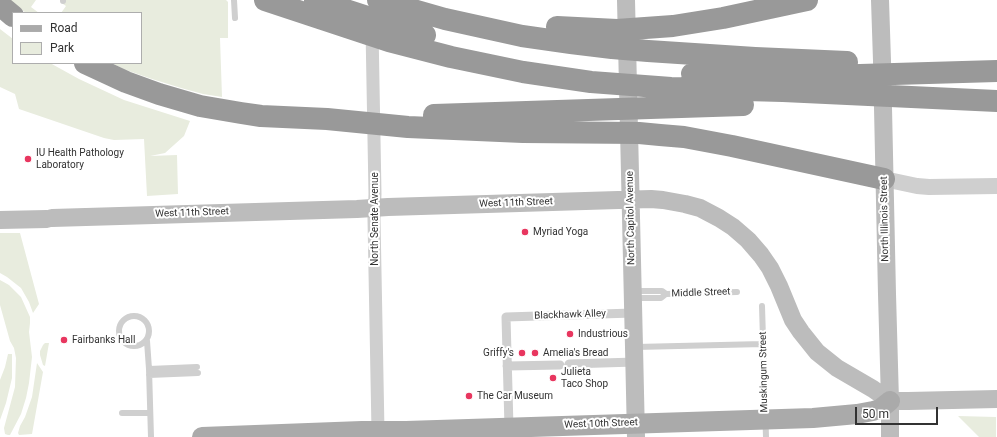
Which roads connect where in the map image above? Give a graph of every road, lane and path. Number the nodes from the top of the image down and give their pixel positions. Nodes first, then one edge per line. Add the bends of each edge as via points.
1 (234, 0) edge
2 (265, 0) edge
3 (315, 0) edge
4 (372, 0) edge
5 (378, 0) edge
6 (626, 0) edge
7 (807, 0) edge
8 (880, 0) edge
9 (0, 5) edge
10 (12, 15) edge
11 (235, 18) dead end
12 (445, 19) junction
13 (87, 64) edge
14 (997, 70) edge
15 (997, 102) edge
16 (327, 119) junction
17 (884, 178) junction
18 (997, 186) edge
19 (631, 200) junction
20 (374, 207) junction
21 (0, 220) edge
22 (737, 292) dead end
23 (633, 301) junction
24 (762, 306) dead end
25 (146, 341) junction
26 (763, 344) junction
27 (634, 355) junction
28 (570, 364) dead end
29 (560, 365) dead end
30 (507, 366) junction
31 (198, 370) dead end
32 (149, 372) junction
33 (997, 398) edge
34 (890, 401) junction
35 (122, 413) dead end
36 (150, 413) junction
37 (765, 428) edge
38 (636, 430) edge
39 (509, 432) edge
40 (378, 434) edge
41 (151, 437) edge
42 (202, 437) edge
43 (890, 437) edge

1 - 11 lane
2 - 15 highway via 389,41 451,57 522,72 591,82 671,88
3 - 14 highway via 408,31 447,41 514,55 614,70 683,74 826,76
4 - 20 street, North Senate Avenue
5 - 12 highway
6 - 19 main road, North Capitol Avenue
7 - 12 highway via 673,26 616,30
8 - 17 main road, North Illinois Street
9 - 10 highway
12 - 14 highway via 522,36 612,48
13 - 16 highway via 159,94 219,110 261,116
15 - 16 highway via 735,105
16 - 17 highway via 408,127 523,132 639,133 684,137
17 - 18 street via 923,186
17 - 34 main road, North Illinois Street
19 - 20 main road, West 11th Street
19 - 23 main road, North Capitol Avenue
19 - 34 main road, West 11th Street via 664,200 684,204 710,212 733,226 755,247 770,268 792,320 817,352 837,368
20 - 21 main road, West 11th Street
20 - 40 street, North Senate Avenue
22 - 23 lane, Middle Street via 666,294 662,291
23 - 27 main road, North Capitol Avenue
23 - 30 street, Blackhawk Alley via 506,317
24 - 26 lane, Muskingum Street
25 - 25 lane via 150,332 143,318 134,316 124,320 119,329 123,342 132,347
25 - 32 lane
26 - 27 lane
26 - 37 lane, Muskingum Street
27 - 28 street
27 - 38 main road, North Capitol Avenue
29 - 30 street
30 - 39 street
31 - 32 lane
32 - 36 lane
33 - 34 main road
34 - 37 main road, West 10th Street via 880,409 867,413 813,418
34 - 43 main road, North Illinois Street
35 - 36 lane
36 - 41 lane
37 - 38 main road, West 10th Street
38 - 39 main road, West 10th Street
39 - 40 main road, West 10th Street
40 - 42 main road, West 10th Street via 362,430

